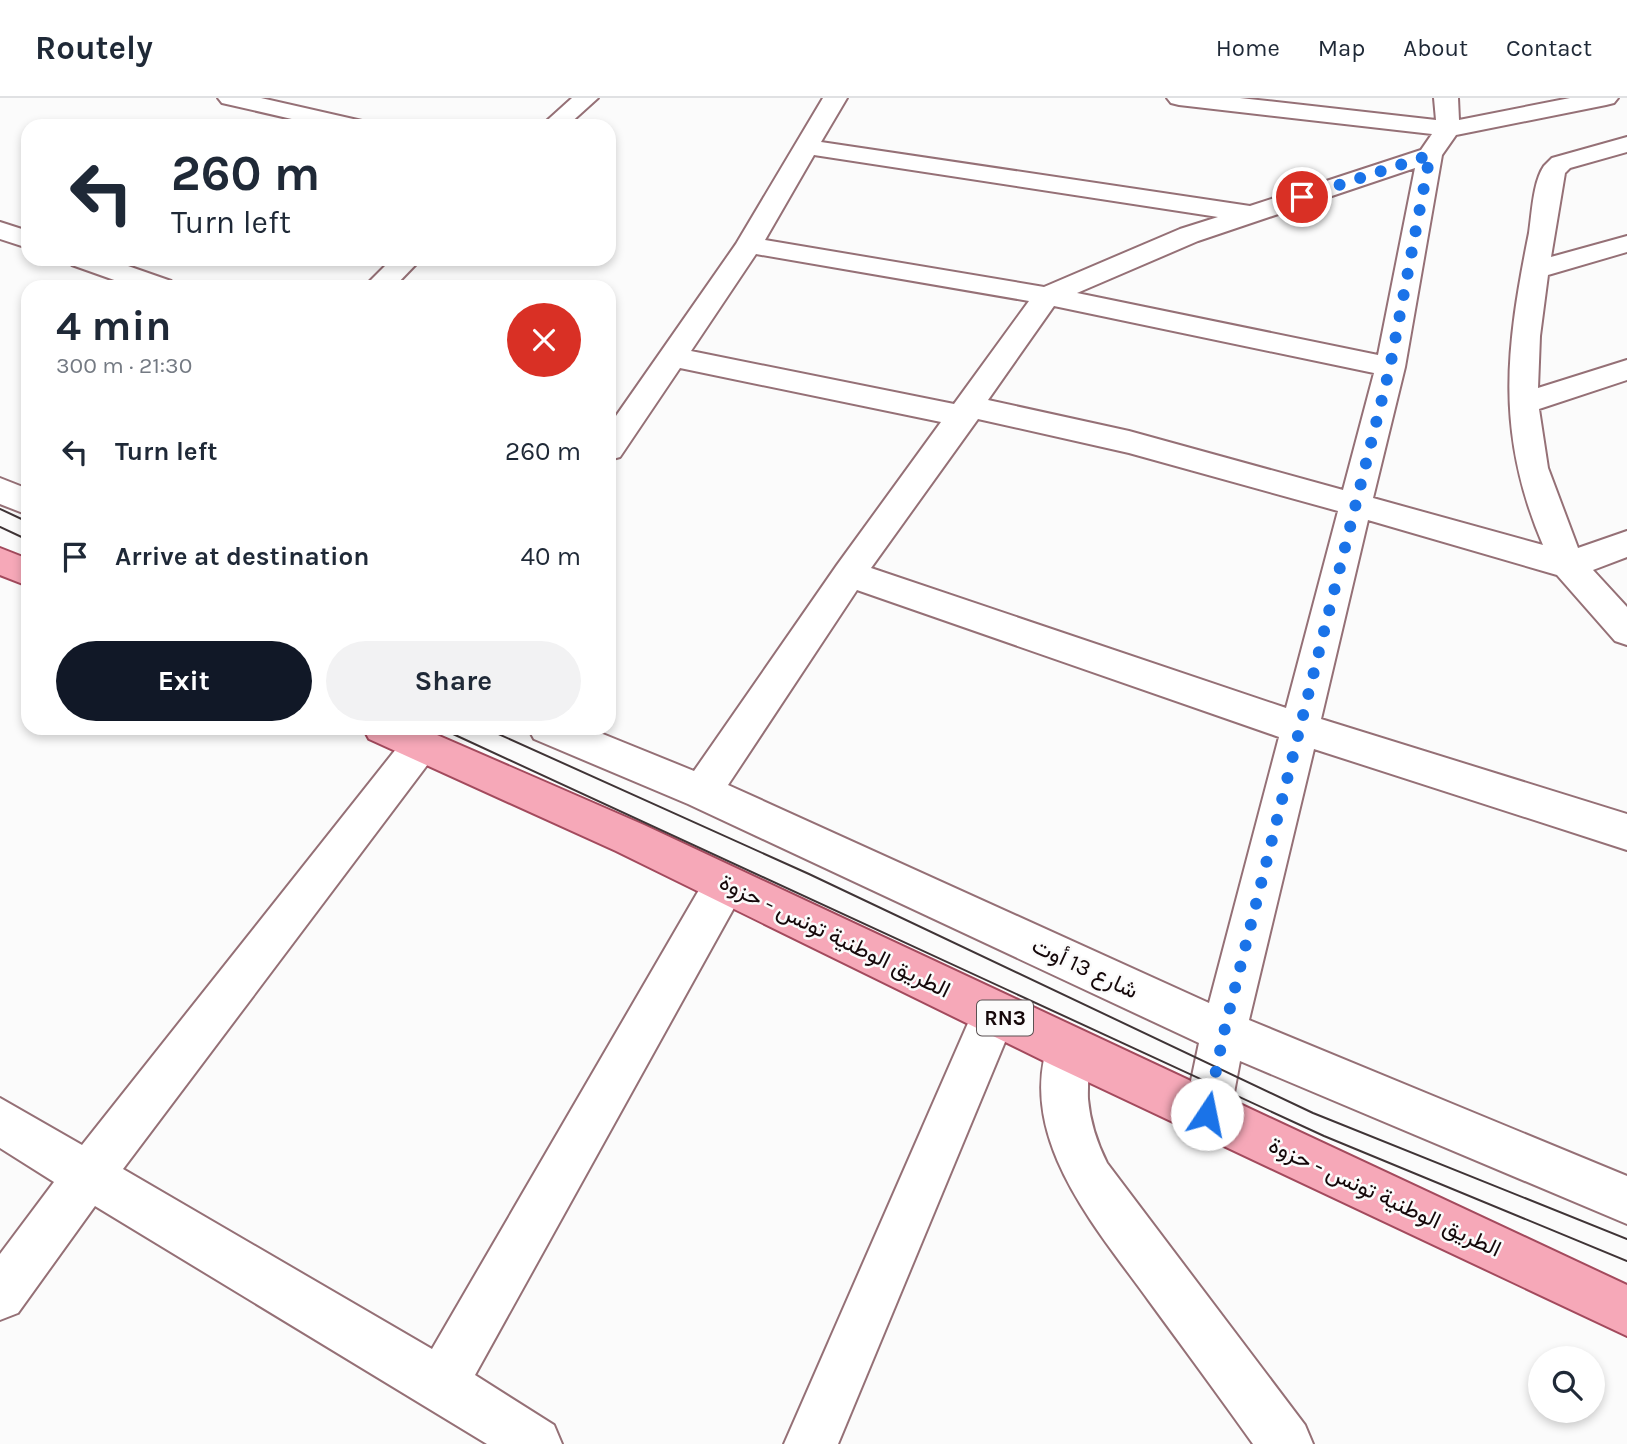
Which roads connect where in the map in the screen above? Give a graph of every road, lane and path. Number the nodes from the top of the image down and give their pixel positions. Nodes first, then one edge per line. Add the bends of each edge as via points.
1 (230, 98) edge
2 (586, 98) edge
3 (835, 98) edge
4 (1179, 98) edge
5 (1606, 98) edge
6 (323, 119) edge
7 (562, 119) edge
8 (1441, 128) edge
9 (1627, 144) edge
10 (807, 147) junction
11 (1251, 214) junction
12 (0, 230) edge
13 (21, 238) edge
14 (1627, 244) edge
15 (749, 245) junction
16 (102, 266) edge
17 (400, 266) edge
18 (1533, 271) junction
19 (141, 280) edge
20 (386, 280) edge
21 (1047, 296) junction
22 (675, 357) junction
23 (1390, 367) junction
24 (1627, 370) edge
25 (1523, 403) junction
26 (968, 411) junction
27 (616, 438) edge
28 (0, 490) edge
29 (21, 500) edge
30 (1356, 504) junction
31 (1627, 544) edge
32 (1569, 565) junction
33 (849, 574) junction
34 (1627, 631) edge
35 (1301, 729) junction
36 (398, 735) edge
37 (564, 735) edge
38 (421, 745) junction
39 (702, 792) junction
40 (1627, 832) edge
41 (725, 884) junction
42 (995, 1013) junction
43 (1224, 1032) junction
44 (1068, 1049) junction
45 (1207, 1114) junction
46 (0, 1121) edge
47 (88, 1176) junction
48 (1627, 1200) edge
49 (0, 1295) edge
50 (1627, 1311) edge
51 (442, 1383) junction
52 (535, 1444) edge
53 (811, 1444) edge
54 (1286, 1444) edge

1 - 6 street
2 - 7 street
3 - 10 street
4 - 8 street
5 - 8 street
8 - 11 street
8 - 23 street
9 - 18 street via 1556,166
10 - 11 street
10 - 15 street
11 - 21 street
12 - 13 street
14 - 18 street
15 - 21 street
15 - 22 street
16 - 19 street
17 - 20 street
18 - 25 street
21 - 23 street
21 - 26 street
22 - 26 street
22 - 27 street
23 - 30 street
24 - 25 street
25 - 32 street via 1534,475
26 - 30 street via 1129,442
26 - 33 street
28 - 29 street
30 - 32 street
30 - 35 street
31 - 32 street
32 - 34 street
33 - 35 street
33 - 39 street
35 - 40 street
35 - 43 street
36 - 38 main road, الطريق الوطنية تونس - حزوة / RN3
37 - 39 street, شارع 13 أوت
38 - 41 main road, الطريق الوطنية تونس - حزوة / RN3
38 - 47 street
39 - 43 street, شارع 13 أوت
41 - 42 main road, الطريق الوطنية تونس - حزوة / RN3
41 - 51 street
42 - 44 main road, الطريق الوطنية تونس - حزوة / RN3
42 - 53 street
43 - 45 street
43 - 48 street, شارع 13 أوت
44 - 45 main road, الطريق الوطنية تونس - حزوة / RN3
44 - 54 street via 1063,1088 1066,1119 1090,1180
45 - 50 main road, الطريق الوطنية تونس - حزوة / RN3
46 - 47 street
47 - 49 street
47 - 51 street
51 - 52 street

